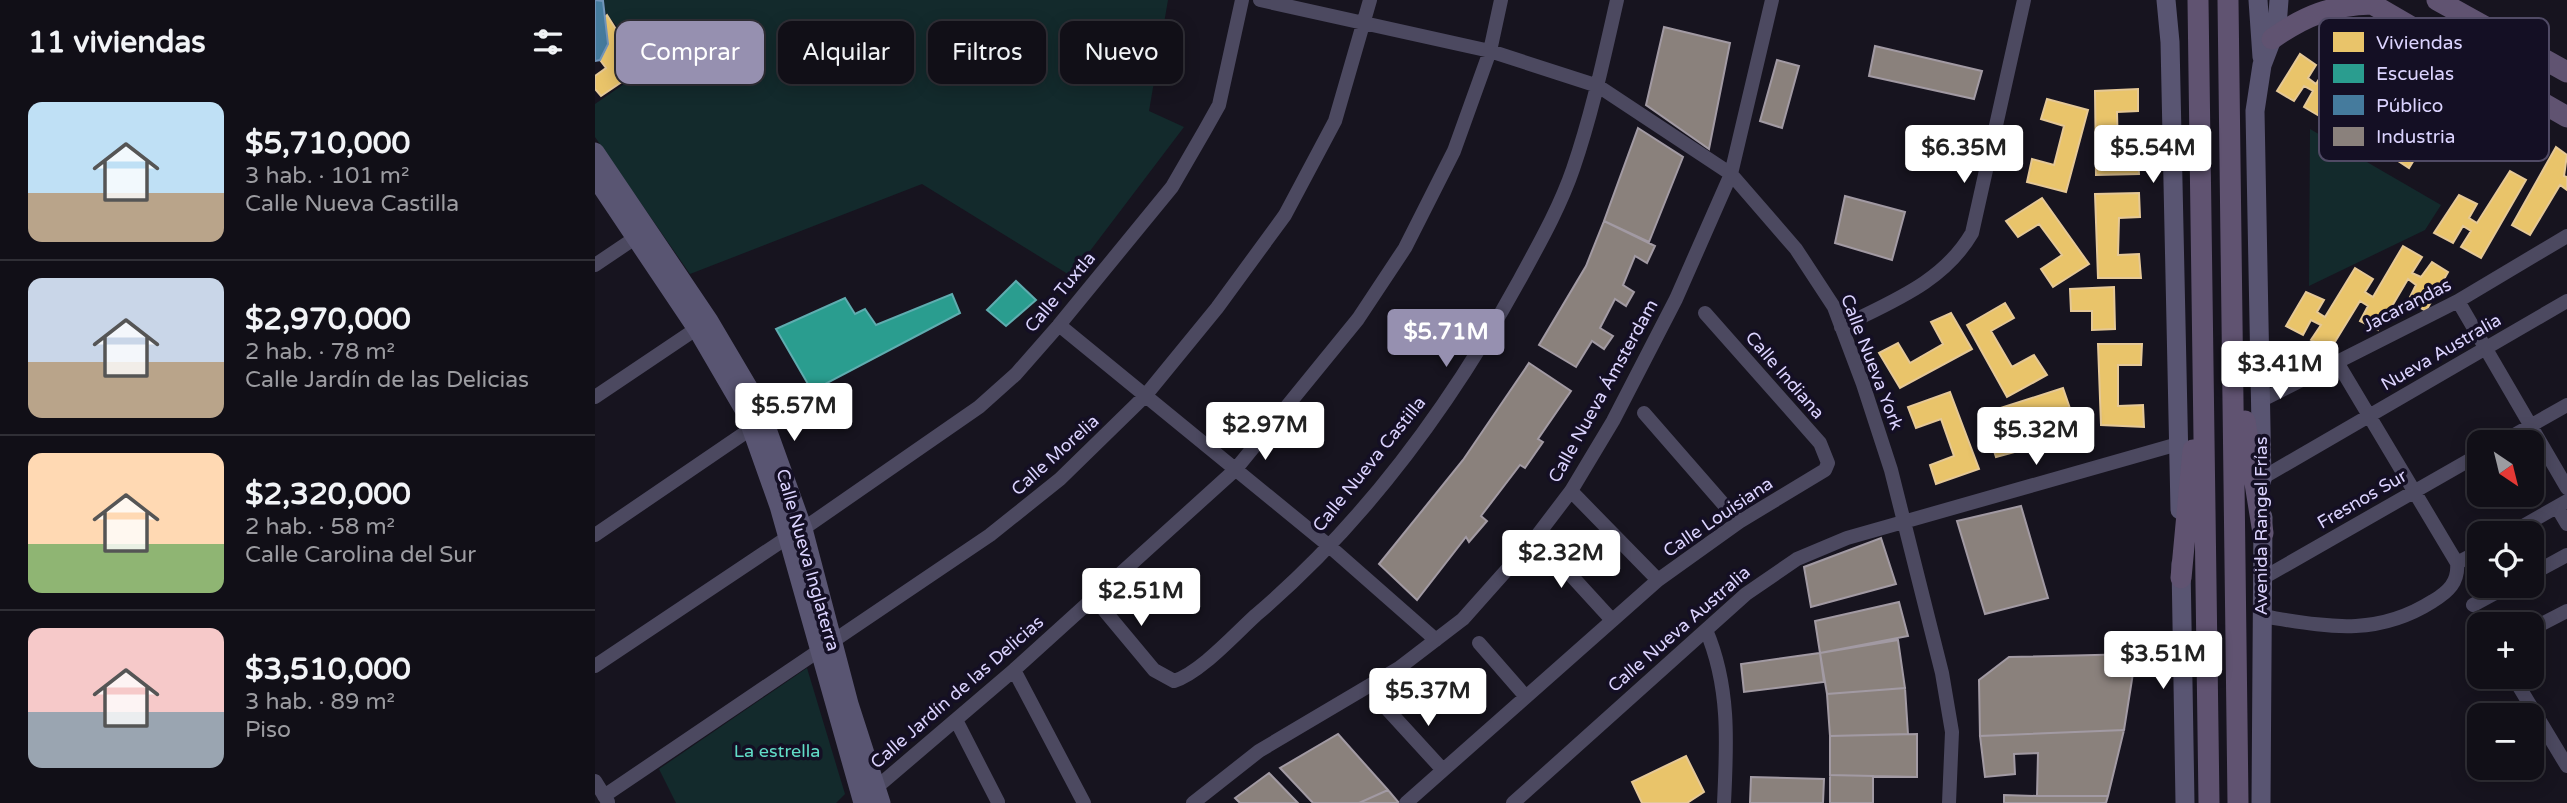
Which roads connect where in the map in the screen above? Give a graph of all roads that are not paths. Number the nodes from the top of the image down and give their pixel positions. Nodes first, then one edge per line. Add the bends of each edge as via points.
1 (1242, 0) edge
2 (1260, 0) edge
3 (1370, 0) edge
4 (1501, 0) edge
5 (1617, 0) edge
6 (1773, 0) edge
7 (2024, 0) edge
8 (2166, 0) edge
9 (2199, 0) edge
10 (2228, 0) edge
11 (2258, 0) edge
12 (2279, 0) edge
13 (2437, 0) edge
14 (2368, 2) edge
15 (2396, 18) edge
16 (2470, 18) edge
17 (1365, 25) junction
18 (2272, 39) junction
19 (1490, 51) junction
20 (2549, 62) edge
21 (2262, 65) junction
22 (2567, 72) edge
23 (1598, 86) junction
24 (2549, 107) edge
25 (2567, 117) edge
26 (595, 152) edge
27 (1731, 174) junction
28 (595, 177) edge
29 (2567, 236) edge
30 (635, 237) junction
31 (595, 265) edge
32 (2567, 301) edge
33 (2458, 302) junction
34 (1705, 313) dead end
35 (703, 325) junction
36 (1059, 325) junction
37 (1842, 327) junction
38 (2204, 336) junction
39 (2486, 348) junction
40 (2234, 351) junction
41 (2337, 362) junction
42 (1145, 396) junction
43 (595, 397) edge
44 (2260, 401) junction
45 (2567, 405) edge
46 (1644, 413) dead end
47 (2367, 417) junction
48 (2531, 425) junction
49 (752, 428) junction
50 (2522, 430) edge
51 (2178, 444) junction
52 (2467, 461) edge
53 (1827, 467) joint
54 (1235, 470) junction
55 (2262, 478) junction
56 (2567, 488) edge
57 (1571, 491) junction
58 (2413, 492) junction
59 (2562, 504) edge
60 (2532, 521) edge
61 (1739, 522) junction
62 (1903, 523) junction
63 (2567, 524) edge
64 (796, 533) junction
65 (2263, 533) junction
66 (595, 535) edge
67 (1536, 537) junction
68 (1328, 545) junction
69 (2567, 555) edge
70 (2467, 558) edge
71 (2457, 563) junction
72 (2544, 567) edge
73 (2181, 578) junction
74 (2263, 578) junction
75 (1658, 580) junction
76 (1094, 598) junction
77 (2486, 598) edge
78 (2473, 605) dead end
79 (2567, 611) edge
80 (2261, 616) junction
81 (1611, 619) junction
82 (2544, 623) edge
83 (1706, 630) junction
84 (1436, 640) junction
85 (1479, 643) dead end
86 (826, 644) junction
87 (595, 666) edge
88 (1014, 670) junction
89 (2520, 689) edge
90 (1526, 697) junction
91 (1388, 710) dead end
92 (956, 720) junction
93 (2567, 766) edge
94 (1442, 769) junction
95 (595, 781) edge
96 (607, 799) edge
97 (868, 800) edge
98 (998, 802) edge
99 (1084, 803) edge
100 (1193, 803) edge
101 (1406, 803) edge
102 (1513, 803) edge
103 (1724, 803) edge
104 (1949, 803) edge
105 (2185, 803) edge
106 (2209, 803) edge
107 (2238, 803) edge
108 (2261, 803) edge

1 - 36 street, Calle Tuxtla via 1219,105 1205,130 1172,187
2 - 17 street, Calle Nueva York
3 - 17 street, Calle Morelia
4 - 19 street, Calle Jardín de las Delicias
5 - 23 street, Calle Nueva Castilla
6 - 27 street, Calle Nueva Ámsterdam
7 - 37 street via 1972,233 1950,263 1927,282
8 - 51 main road via 2171,42
9 - 38 main road
10 - 40 main road
11 - 21 main road
12 - 18 main road, Avenida Rangel Frías
13 - 16 main road
14 - 15 main road
14 - 18 main road via 2319,12
17 - 19 street, Calle Nueva York
17 - 42 street, Calle Morelia via 1335,121 1285,215
18 - 21 main road, Avenida Rangel Frías
19 - 23 street, Calle Nueva York
19 - 54 street, Calle Jardín de las Delicias via 1454,151 1405,248 1358,319
20 - 22 main road
21 - 44 main road, Avenida Rangel Frías via 2255,111
23 - 27 street, Calle Nueva York
23 - 68 street, Calle Nueva Castilla via 1573,171 1537,250 1486,342 1404,455
24 - 25 main road
26 - 35 main road, Calle Nueva Inglaterra
27 - 37 street, Calle Nueva York via 1796,248
27 - 57 street, Calle Nueva Ámsterdam via 1676,299
28 - 30 main road, Calle Nueva Inglaterra
29 - 33 street, Jacarandas
30 - 31 street
30 - 35 main road, Calle Nueva Inglaterra
32 - 39 street, Nueva Australia
33 - 39 street
33 - 41 street, Jacarandas
34 - 53 street, Calle Indiana via 1820,443
35 - 43 street
35 - 49 main road, Calle Nueva Inglaterra
35 - 64 main road, Calle Nueva Inglaterra via 758,404
36 - 42 street
36 - 64 street, Calle Tuxtla via 979,407
37 - 62 street, Calle Nueva York via 1891,470
38 - 73 main road
38 - 106 main road
39 - 47 street, Nueva Australia
39 - 48 street
40 - 65 main road
40 - 107 main road
41 - 44 street, Jacarandas
41 - 47 street
42 - 54 street
42 - 86 street, Calle Morelia via 1027,508
44 - 55 main road, Avenida Rangel Frías
45 - 48 street
46 - 61 street
47 - 55 street, Nueva Australia
47 - 58 street
48 - 50 street
48 - 56 street
49 - 64 main road, Calle Nueva Inglaterra
49 - 66 street
51 - 62 street, Calle Nueva Australia
51 - 73 main road
52 - 58 street, Fresnos Sur
53 - 61 street, Calle Louisiana
54 - 68 street
54 - 76 street, Calle Jardín de las Delicias
55 - 65 main road, Avenida Rangel Frías
57 - 67 street, Calle Nueva Ámsterdam
57 - 75 street
58 - 71 street
58 - 74 street, Fresnos Sur
59 - 60 street
59 - 63 street
61 - 75 street, Calle Louisiana
62 - 83 street, Calle Nueva Australia via 1847,538 1797,559 1746,594
62 - 104 street, Calle Nueva York via 1942,674 1952,732
64 - 86 main road, Calle Nueva Inglaterra
64 - 87 street, Calle Tuxtla
65 - 74 main road, Avenida Rangel Frías
67 - 81 street
67 - 84 street, Calle Nueva Ámsterdam via 1463,619
68 - 76 street, Calle Nueva Castilla via 1302,576 1174,681 1154,670
68 - 84 street
69 - 72 street
70 - 71 street
71 - 80 street via 2457,579 2448,592 2402,618 2350,628
73 - 105 main road
74 - 80 main road, Avenida Rangel Frías
75 - 81 street, Calle Louisiana
76 - 88 street, Calle Jardín de las Delicias
77 - 78 street
79 - 82 street
80 - 108 main road, Avenida Rangel Frías
81 - 90 street, Calle Louisiana
83 - 102 street, Calle Nueva Australia
83 - 103 street via 1722,682 1728,726
84 - 100 street, Calle Nueva Ámsterdam via 1399,668 1259,751
85 - 90 street
86 - 96 street, Calle Morelia
86 - 97 main road, Calle Nueva Inglaterra
88 - 92 street, Calle Jardín de las Delicias
88 - 99 street
89 - 93 street
90 - 94 street, Calle Louisiana
91 - 94 street
92 - 97 street, Calle Jardín de las Delicias
92 - 98 street
94 - 101 street, Calle Louisiana
95 - 96 street

